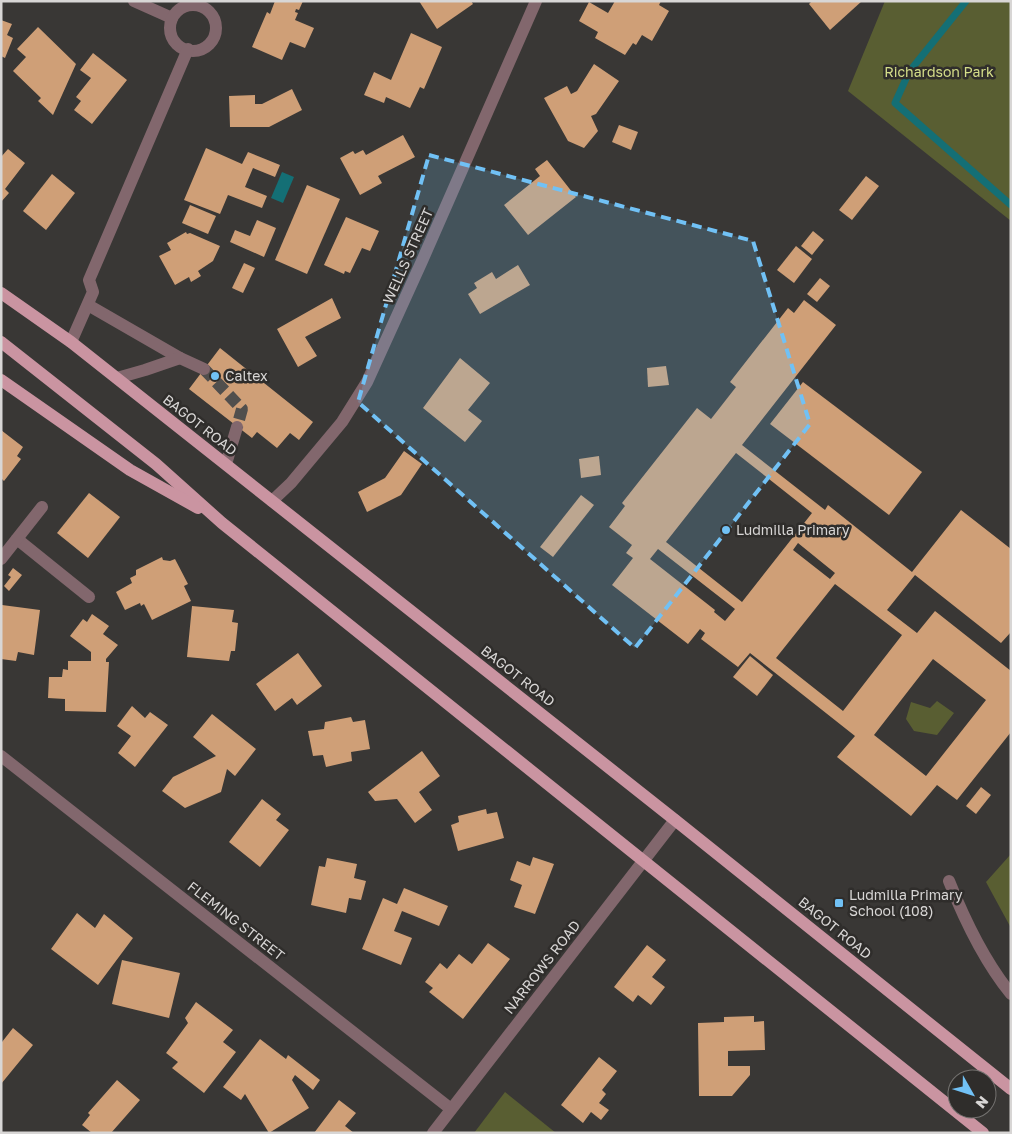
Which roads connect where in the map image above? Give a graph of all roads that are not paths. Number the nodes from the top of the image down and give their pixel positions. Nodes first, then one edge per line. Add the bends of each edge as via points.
1 (134, 1) edge
2 (536, 1) edge
3 (203, 4) edge
4 (172, 18) junction
5 (188, 50) junction
6 (1, 293) edge
7 (88, 305) junction
8 (1, 342) edge
9 (71, 342) junction
10 (180, 358) junction
11 (204, 369) tunnel mouth
12 (117, 378) junction
13 (1, 380) edge
14 (237, 427) tunnel mouth
15 (226, 464) junction
16 (272, 501) junction
17 (42, 507) dead end
18 (220, 521) junction
19 (17, 539) junction
20 (1, 559) edge
21 (89, 597) dead end
22 (1, 756) edge
23 (675, 820) junction
24 (642, 861) junction
25 (949, 881) dead end
26 (1011, 994) edge
27 (1011, 1089) edge
28 (451, 1108) junction
29 (433, 1133) edge
30 (983, 1133) edge

1 - 4 street
2 - 16 street, WELLS STREET via 367,382 342,422
3 - 4 street via 181,8
3 - 5 street via 213,18 215,33 206,46
4 - 5 street via 173,40
5 - 7 street via 89,280 93,292
6 - 9 main road, BAGOT ROAD
7 - 9 street
7 - 10 street
8 - 18 main road via 156,464
9 - 12 main road, BAGOT ROAD
10 - 11 street
10 - 12 street
12 - 15 main road, BAGOT ROAD
13 - 18 main road via 130,470
14 - 15 street
15 - 16 main road, BAGOT ROAD
16 - 23 main road, BAGOT ROAD
17 - 19 street
18 - 24 main road
19 - 20 street
19 - 21 street
22 - 28 street, FLEMING STREET
23 - 24 street, NARROWS ROAD
23 - 27 main road, BAGOT ROAD
24 - 28 street, NARROWS ROAD
24 - 30 main road
25 - 26 street via 959,907 995,974
28 - 29 street, NARROWS ROAD

